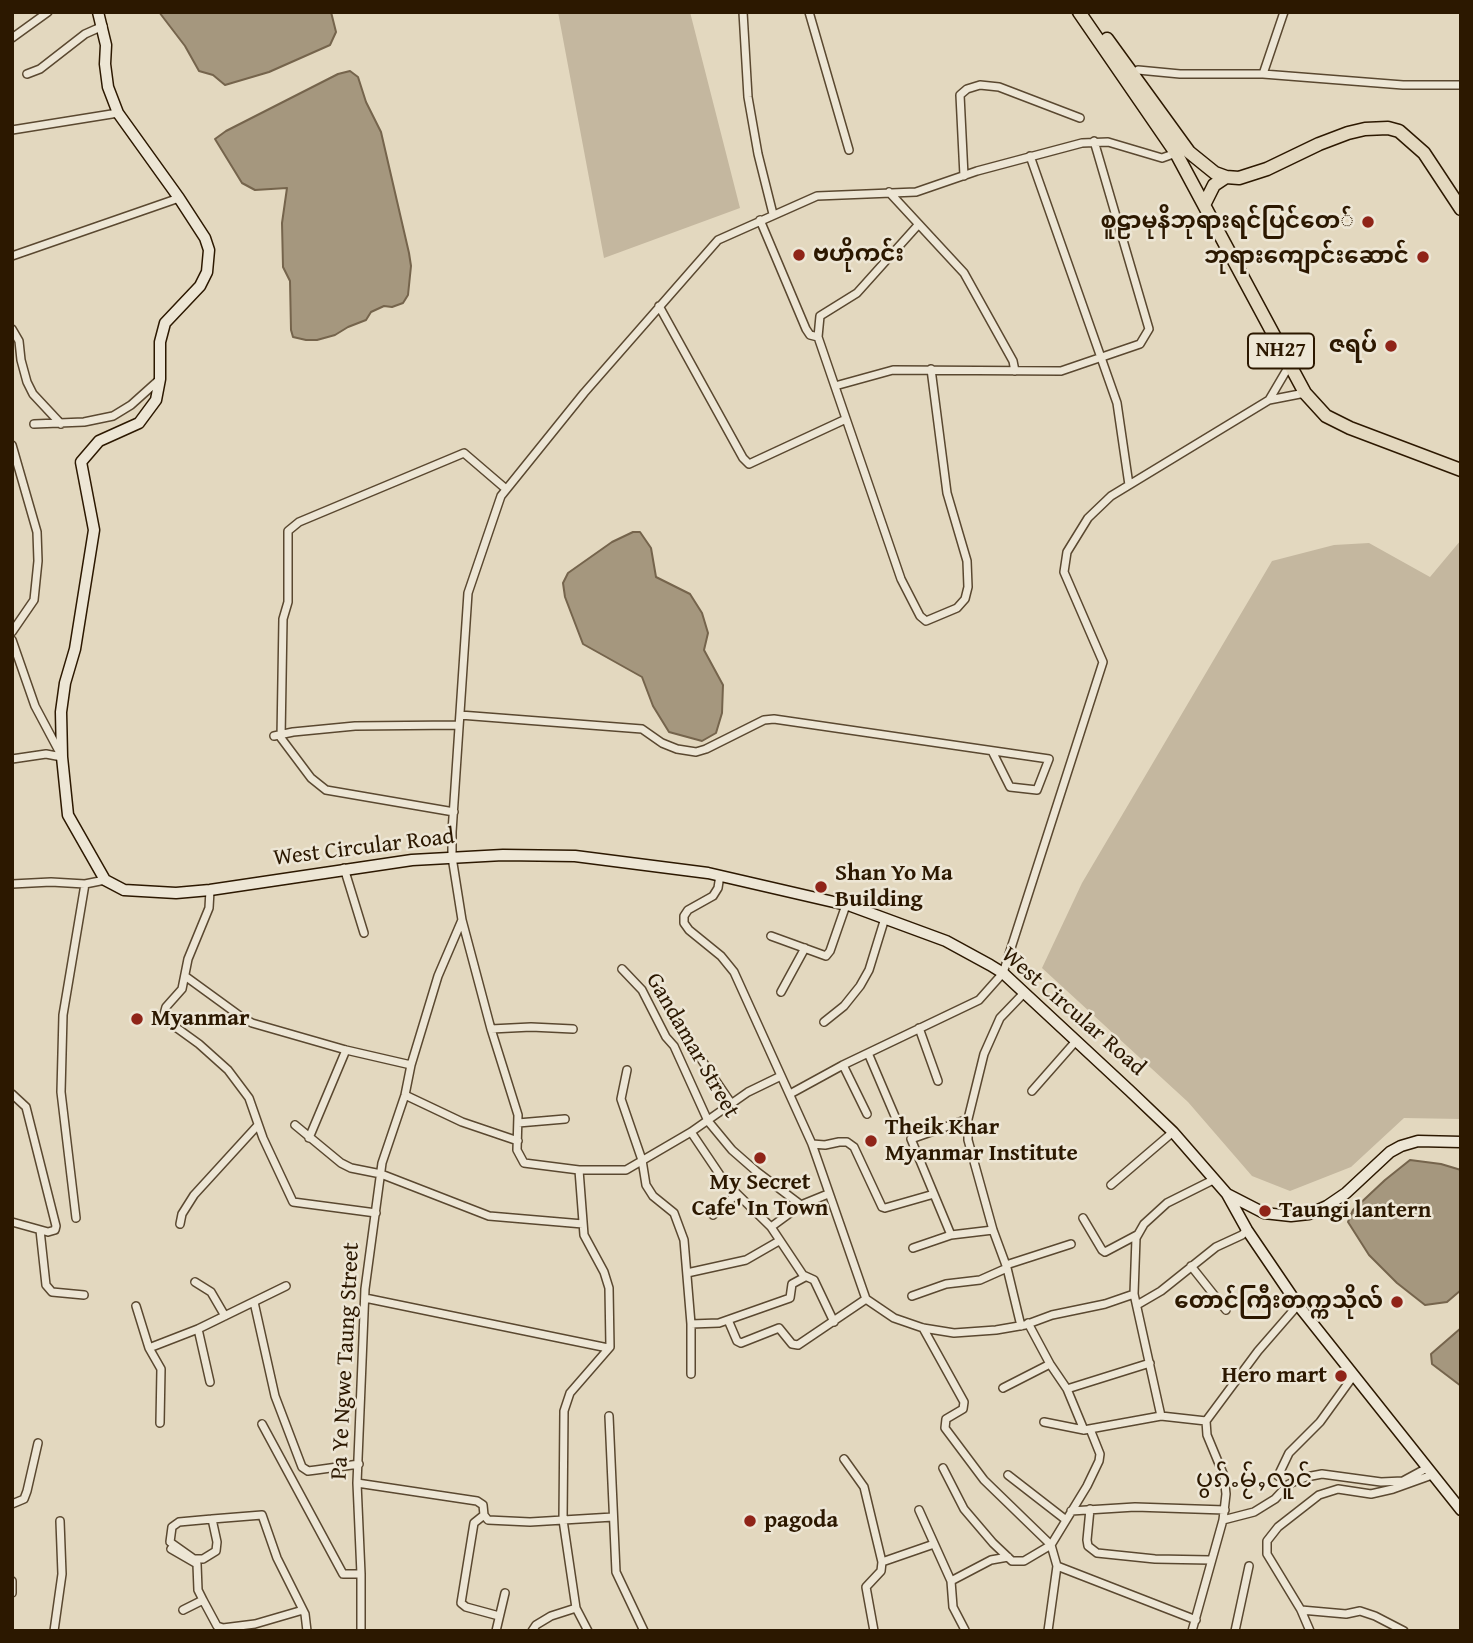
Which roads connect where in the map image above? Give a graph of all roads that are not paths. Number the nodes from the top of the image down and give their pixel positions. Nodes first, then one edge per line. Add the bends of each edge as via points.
1 (48, 12) edge
2 (98, 12) edge
3 (743, 12) edge
4 (809, 12) edge
5 (1079, 12) edge
6 (1088, 12) edge
7 (1284, 12) edge
8 (103, 26) junction
9 (12, 38) edge
10 (1129, 69) junction
11 (27, 74) dead end
12 (1263, 74) junction
13 (1461, 85) edge
14 (118, 113) junction
15 (1080, 118) dead end
16 (12, 130) edge
17 (1094, 141) junction
18 (849, 150) dead end
19 (1176, 153) junction
20 (1030, 156) junction
21 (964, 176) junction
22 (1226, 177) junction
23 (890, 192) junction
24 (179, 198) junction
25 (1205, 202) junction
26 (1461, 209) edge
27 (774, 214) junction
28 (760, 220) junction
29 (918, 225) junction
30 (12, 256) edge
31 (659, 306) junction
32 (12, 329) edge
33 (818, 337) junction
34 (1101, 356) junction
35 (1289, 366) junction
36 (931, 369) junction
37 (1015, 371) junction
38 (160, 379) junction
39 (835, 386) junction
40 (1305, 393) junction
41 (1269, 400) junction
42 (846, 419) junction
43 (34, 424) dead end
44 (61, 424) junction
45 (12, 445) edge
46 (1460, 469) edge
47 (1129, 485) junction
48 (506, 489) junction
49 (12, 632) edge
50 (12, 640) edge
51 (460, 715) junction
52 (459, 725) junction
53 (278, 735) junction
54 (992, 751) junction
55 (62, 757) junction
56 (12, 759) edge
57 (454, 812) junction
58 (452, 857) junction
59 (344, 868) junction
60 (720, 875) junction
61 (105, 880) junction
62 (12, 884) edge
63 (85, 884) junction
64 (210, 890) junction
65 (846, 905) junction
66 (885, 918) junction
67 (462, 919) junction
68 (364, 933) dead end
69 (771, 936) dead end
70 (805, 948) junction
71 (622, 969) dead end
72 (1003, 973) junction
73 (185, 976) junction
74 (781, 992) dead end
75 (1024, 993) junction
76 (824, 1021) dead end
77 (919, 1028) junction
78 (491, 1029) junction
79 (573, 1029) dead end
80 (1076, 1041) junction
81 (345, 1050) junction
82 (869, 1053) junction
83 (701, 1059) dead end
84 (411, 1065) junction
85 (844, 1065) junction
86 (627, 1070) dead end
87 (781, 1076) junction
88 (938, 1081) dead end
89 (1032, 1091) dead end
90 (12, 1094) edge
91 (790, 1094) junction
92 (405, 1095) junction
93 (730, 1103) junction
94 (867, 1114) dead end
95 (565, 1119) dead end
96 (968, 1119) junction
97 (708, 1121) junction
98 (897, 1121) dead end
99 (518, 1123) junction
100 (258, 1125) junction
101 (295, 1125) dead end
102 (691, 1132) junction
103 (1173, 1132) junction
104 (309, 1138) junction
105 (518, 1141) junction
106 (1461, 1142) edge
107 (812, 1144) junction
108 (642, 1160) junction
109 (579, 1170) junction
110 (381, 1174) junction
111 (1215, 1179) junction
112 (1111, 1185) dead end
113 (737, 1194) junction
114 (828, 1194) junction
115 (934, 1194) junction
116 (1227, 1194) junction
117 (801, 1205) junction
118 (376, 1213) junction
119 (1264, 1213) junction
120 (713, 1215) dead end
121 (76, 1217) dead end
122 (1083, 1218) dead end
123 (12, 1222) edge
124 (180, 1224) dead end
125 (583, 1224) junction
126 (771, 1227) junction
127 (40, 1230) junction
128 (993, 1230) junction
129 (1247, 1230) junction
130 (1138, 1234) junction
131 (951, 1235) junction
132 (779, 1241) junction
133 (1072, 1244) dead end
134 (913, 1248) dead end
135 (1191, 1266) junction
136 (1006, 1267) junction
137 (687, 1273) junction
138 (804, 1277) junction
139 (195, 1282) dead end
140 (286, 1286) dead end
141 (1134, 1294) junction
142 (84, 1295) dead end
143 (912, 1296) dead end
144 (365, 1297) junction
145 (866, 1299) junction
146 (254, 1302) junction
147 (1136, 1305) junction
148 (1298, 1305) junction
149 (136, 1306) dead end
150 (1226, 1310) dead end
151 (225, 1316) junction
152 (728, 1320) junction
153 (834, 1322) junction
154 (691, 1324) junction
155 (1025, 1325) junction
156 (923, 1328) junction
157 (198, 1329) junction
158 (149, 1348) junction
159 (608, 1348) junction
160 (1150, 1363) junction
161 (1051, 1364) junction
162 (691, 1374) dead end
163 (1354, 1375) junction
164 (210, 1382) dead end
165 (1003, 1388) dead end
166 (1067, 1389) junction
167 (609, 1416) dead end
168 (1161, 1416) junction
169 (1206, 1421) junction
170 (1044, 1422) dead end
171 (160, 1423) dead end
172 (262, 1424) dead end
173 (1087, 1430) junction
174 (38, 1443) dead end
175 (844, 1460) dead end
176 (359, 1464) junction
177 (943, 1468) dead end
178 (1429, 1471) junction
179 (1008, 1475) dead end
180 (1278, 1476) dead end
181 (357, 1483) junction
182 (12, 1504) edge
183 (1090, 1509) junction
184 (919, 1510) dead end
185 (1225, 1510) junction
186 (1461, 1510) edge
187 (1071, 1511) junction
188 (484, 1515) junction
189 (613, 1517) junction
190 (212, 1520) junction
191 (563, 1520) junction
192 (1066, 1520) junction
193 (1223, 1520) junction
194 (60, 1521) dead end
195 (934, 1544) junction
196 (1051, 1545) junction
197 (171, 1549) dead end
198 (1008, 1557) junction
199 (1210, 1560) junction
200 (882, 1562) junction
201 (1057, 1566) junction
202 (1249, 1566) dead end
203 (361, 1574) junction
204 (951, 1581) junction
205 (12, 1583) edge
206 (12, 1593) edge
207 (505, 1593) dead end
208 (203, 1600) junction
209 (576, 1608) junction
210 (183, 1610) dead end
211 (303, 1610) junction
212 (1301, 1610) junction
213 (499, 1615) junction
214 (1196, 1620) junction
215 (965, 1630) edge
216 (54, 1631) edge
217 (307, 1631) edge
218 (361, 1631) edge
219 (496, 1631) edge
220 (532, 1631) edge
221 (587, 1631) edge
222 (644, 1631) edge
223 (874, 1631) edge
224 (1048, 1631) edge
225 (1192, 1631) edge
226 (1235, 1631) edge
227 (1310, 1631) edge
228 (1404, 1631) edge

1 - 9 street
2 - 8 street
3 - 27 street via 748,97
4 - 18 street
5 - 19 highway, NH27
6 - 10 highway
7 - 12 street
8 - 11 street
8 - 14 street via 108,88
10 - 12 street
10 - 22 highway via 1189,152
12 - 13 street
14 - 16 street
14 - 24 street
15 - 21 street via 999,87 967,89 960,95
17 - 19 street via 1162,158
17 - 20 street
17 - 34 street via 1149,330 1140,345
19 - 25 highway, NH27
20 - 21 street
20 - 34 street
21 - 23 street via 916,192
22 - 25 highway via 1214,185
22 - 26 highway via 1268,169 1348,133 1388,128 1399,131 1424,153
23 - 27 street via 817,196
23 - 29 street
24 - 30 street
24 - 38 street via 205,237 207,272 166,323 160,342
25 - 35 highway, NH27
27 - 28 street
28 - 31 street via 719,240
28 - 33 street via 806,329
29 - 33 street via 857,293 820,316
29 - 37 street via 964,273
31 - 42 street via 749,464
31 - 48 street
32 - 44 street via 33,394
33 - 39 street
34 - 37 street via 1061,371
34 - 47 street via 1117,403
35 - 40 highway, NH27
35 - 41 street
36 - 37 street
36 - 39 street via 893,370
36 - 42 street via 947,493 967,561 968,587 957,608 926,621 920,616 901,579
38 - 44 street via 113,416
38 - 55 street via 156,400 139,422 99,441 81,463 94,530 65,683
39 - 42 street
40 - 41 street
40 - 46 highway, NH27 via 1326,416 1350,428
41 - 47 street
43 - 44 street
45 - 49 street via 37,532 38,561 34,600
47 - 72 street via 1101,503 1088,518 1065,561 1069,587 1102,663
48 - 51 street via 468,593
48 - 53 street via 464,453 299,522 288,531 288,603 283,619
50 - 55 street via 34,706
51 - 52 street
51 - 54 street via 642,729 662,743 696,752 774,719
52 - 53 street via 355,726
52 - 57 street
53 - 57 street via 311,778 327,790
54 - 54 street via 1010,787 1037,790 1049,758
55 - 56 street via 46,754
55 - 61 street via 68,815
57 - 58 street
58 - 59 street, West Circular Road
58 - 60 street, West Circular Road via 575,856
58 - 67 street
59 - 64 street, West Circular Road
59 - 68 street
60 - 65 street, West Circular Road
60 - 87 street via 713,895 688,910 684,923 734,972
61 - 63 street
61 - 64 street, West Circular Road via 124,890
62 - 63 street
63 - 121 street via 63,1015 61,1092
64 - 73 street via 209,908
65 - 66 street, West Circular Road
65 - 70 street via 826,956
66 - 72 street, West Circular Road via 946,941
66 - 76 street via 860,986
67 - 78 street
67 - 84 street, Pa Ye Ngwe Taung Street via 438,976
69 - 70 street
70 - 74 street
71 - 97 street, Gandamar Street via 642,990 674,1046
72 - 75 street, West Circular Road
72 - 77 street via 979,1000
73 - 81 street via 252,1023
73 - 100 street via 163,1018 228,1070 249,1098
75 - 80 street, West Circular Road
75 - 96 street via 1000,1018 984,1054
77 - 82 street
77 - 88 street
78 - 79 street
78 - 99 street
80 - 89 street
80 - 103 street, West Circular Road
81 - 84 street
81 - 104 street
82 - 85 street
82 - 98 street
83 - 93 street
84 - 92 street, Pa Ye Ngwe Taung Street
85 - 91 street
85 - 94 street
86 - 108 street via 621,1099
87 - 91 street
87 - 93 street
90 - 127 street via 26,1107 53,1212 55,1230
91 - 107 street
92 - 105 street via 461,1122
92 - 110 street, Pa Ye Ngwe Taung Street
93 - 97 street
95 - 99 street
96 - 115 street via 911,1139
96 - 128 street via 968,1140
97 - 102 street
97 - 117 street, Gandamar Street via 732,1150
99 - 105 street
100 - 118 street via 293,1202
100 - 124 street via 194,1195
101 - 104 street
102 - 108 street
102 - 113 street
103 - 111 street, West Circular Road
103 - 112 street
104 - 110 street via 351,1168
105 - 109 street via 524,1163
106 - 119 street, West Circular Road via 1418,1141 1401,1146 1327,1206 1291,1216
107 - 114 street
107 - 115 street via 847,1142 854,1147 882,1207
108 - 109 street via 619,1171
108 - 137 street via 649,1191 671,1209 678,1222
109 - 125 street
110 - 118 street, Pa Ye Ngwe Taung Street
110 - 125 street via 489,1216
111 - 116 street, West Circular Road
111 - 130 street via 1167,1203
113 - 120 street
113 - 126 street
114 - 117 street
114 - 145 street
115 - 131 street
116 - 119 street, West Circular Road
116 - 129 street
117 - 126 street
118 - 144 street, Pa Ye Ngwe Taung Street
119 - 129 street
122 - 130 street via 1105,1252
123 - 127 street
125 - 159 street via 609,1288
126 - 132 street
127 - 142 street via 46,1285 52,1292
128 - 131 street
128 - 136 street
129 - 135 street
129 - 148 street
130 - 141 street
131 - 134 street
132 - 137 street via 729,1266
132 - 138 street
133 - 136 street
135 - 147 street
135 - 150 street
136 - 143 street via 980,1280 946,1284
136 - 155 street
137 - 154 street
138 - 152 street via 792,1284 790,1298
138 - 153 street via 814,1280
139 - 151 street via 211,1292
140 - 146 street
141 - 147 street
141 - 155 street
144 - 159 street
144 - 176 street, Pa Ye Ngwe Taung Street
145 - 153 street
145 - 156 street via 894,1318
146 - 151 street
146 - 176 street via 275,1396 302,1467 308,1471
147 - 160 street
148 - 163 street
148 - 169 street
149 - 158 street
151 - 157 street
152 - 153 street via 741,1343 779,1328 794,1345
152 - 154 street
154 - 162 street
155 - 156 street via 954,1333
155 - 161 street
156 - 196 street via 964,1402 963,1409 946,1419 945,1428 984,1480
157 - 158 street
157 - 164 street
158 - 171 street via 161,1368
159 - 191 street via 570,1393 565,1411
160 - 166 street
160 - 168 street
161 - 165 street
161 - 166 street
163 - 178 street
163 - 180 street via 1320,1422 1289,1452
166 - 173 street
167 - 189 street
168 - 169 street
168 - 173 street
169 - 185 street via 1207,1436 1224,1476
170 - 173 street
172 - 203 street via 342,1572 346,1576
173 - 187 street via 1099,1461
174 - 182 street via 24,1499
175 - 200 street via 864,1487
176 - 181 street, Pa Ye Ngwe Taung Street
177 - 198 street via 964,1509
178 - 186 street
178 - 193 street via 1403,1481 1322,1474 1306,1477 1289,1484 1254,1512
178 - 212 street via 1371,1494 1338,1489 1319,1495 1278,1527 1267,1541 1267,1554
179 - 192 street
181 - 188 street via 477,1501 483,1505
181 - 203 street, Pa Ye Ngwe Taung Street
183 - 185 street
183 - 187 street
183 - 199 street via 1087,1540 1097,1553
184 - 195 street
185 - 193 street
187 - 192 street
188 - 191 street via 488,1520
188 - 213 street via 474,1523 461,1603
189 - 191 street
189 - 222 street via 616,1572
190 - 190 street via 179,1522 170,1542 194,1559 207,1557 216,1550
190 - 211 street via 262,1515
191 - 209 street
192 - 196 street
193 - 199 street
194 - 216 street via 62,1574
195 - 200 street
195 - 204 street
196 - 198 street via 1024,1562
196 - 201 street
197 - 208 street via 197,1564
198 - 204 street via 991,1560
199 - 214 street
200 - 223 street via 881,1571 866,1587
201 - 214 street
201 - 224 street
202 - 226 street
203 - 218 street, Pa Ye Ngwe Taung Street
204 - 215 street via 953,1607
205 - 206 street
207 - 213 street
208 - 210 street
208 - 211 street via 216,1626 223,1628
209 - 220 street via 551,1615
209 - 221 street
211 - 217 street
212 - 227 street
212 - 228 street via 1360,1611
213 - 219 street
214 - 225 street

